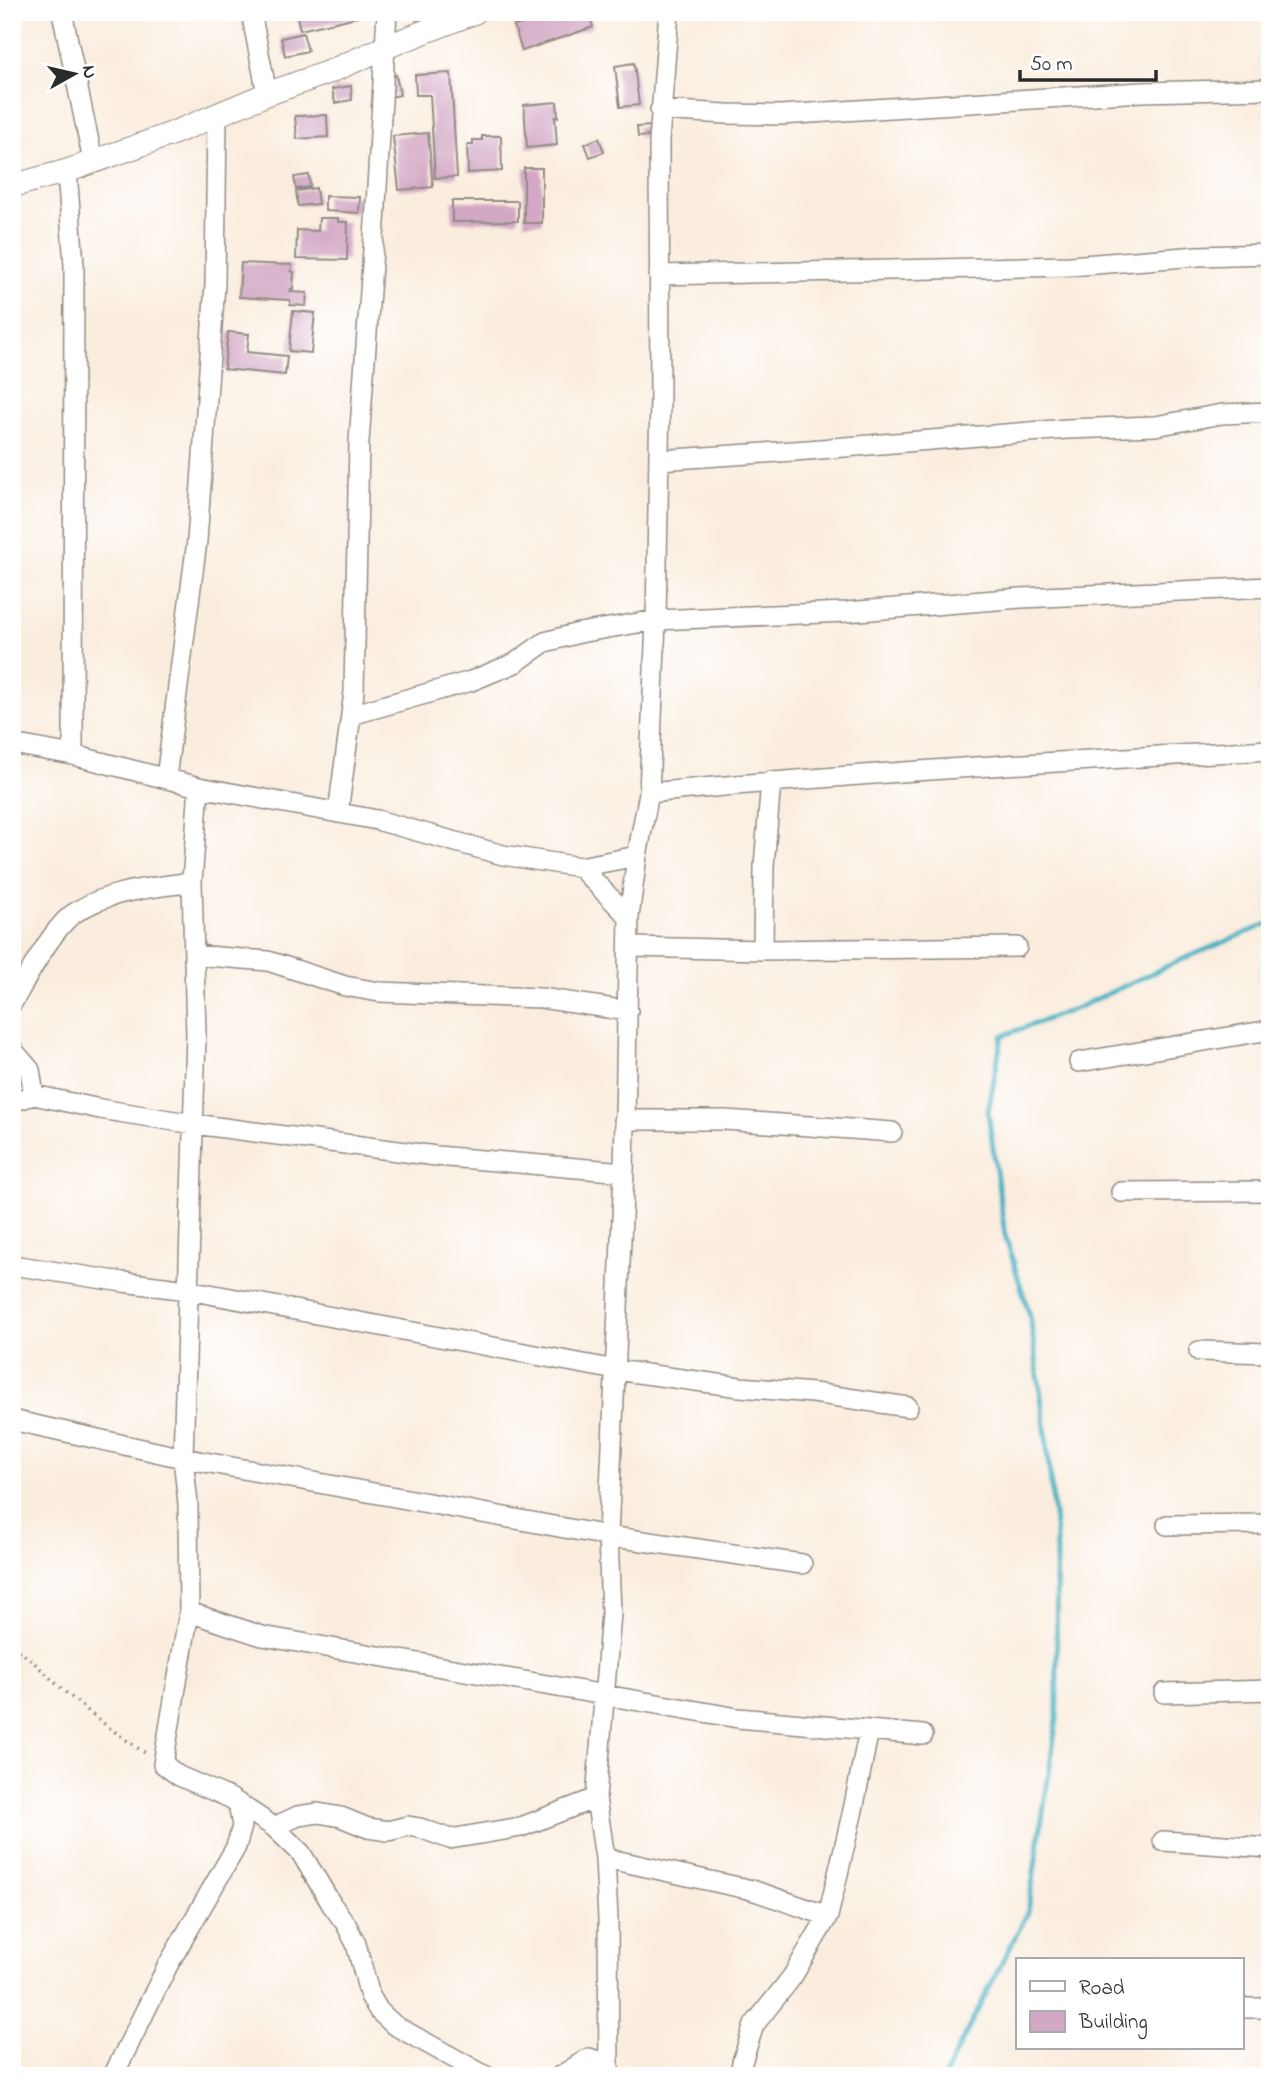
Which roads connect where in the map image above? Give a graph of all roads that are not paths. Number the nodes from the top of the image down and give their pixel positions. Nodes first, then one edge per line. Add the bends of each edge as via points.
1 (62, 12) edge
2 (251, 12) edge
3 (387, 12) edge
4 (475, 12) edge
5 (669, 12) edge
6 (386, 47) junction
7 (1270, 89) edge
8 (267, 94) junction
9 (660, 110) junction
10 (217, 115) junction
11 (93, 160) junction
12 (66, 171) junction
13 (12, 186) edge
14 (1270, 254) edge
15 (659, 275) junction
16 (1270, 412) edge
17 (659, 460) junction
18 (1270, 587) edge
19 (656, 620) junction
20 (351, 715) junction
21 (12, 744) edge
22 (1270, 750) edge
23 (72, 755) junction
24 (166, 778) junction
25 (771, 781) junction
26 (199, 787) junction
27 (649, 793) junction
28 (338, 813) junction
29 (638, 856) junction
30 (580, 867) junction
31 (192, 882) junction
32 (629, 917) junction
33 (630, 947) junction
34 (1017, 947) dead end
35 (763, 950) junction
36 (195, 955) junction
37 (12, 1003) edge
38 (628, 1011) junction
39 (1270, 1030) edge
40 (12, 1049) edge
41 (1079, 1062) dead end
42 (34, 1095) junction
43 (12, 1102) edge
44 (624, 1120) junction
45 (194, 1124) junction
46 (892, 1132) dead end
47 (624, 1172) junction
48 (1270, 1191) edge
49 (1121, 1192) dead end
50 (12, 1265) edge
51 (188, 1290) junction
52 (1199, 1351) dead end
53 (1270, 1353) edge
54 (616, 1370) junction
55 (908, 1407) dead end
56 (12, 1420) edge
57 (183, 1458) junction
58 (1270, 1524) edge
59 (1167, 1525) dead end
60 (608, 1536) junction
61 (802, 1564) dead end
62 (189, 1612) junction
63 (1270, 1690) edge
64 (1164, 1693) dead end
65 (605, 1695) junction
66 (869, 1730) junction
67 (923, 1735) dead end
68 (596, 1798) junction
69 (238, 1803) junction
70 (274, 1827) junction
71 (1163, 1841) dead end
72 (1270, 1848) edge
73 (605, 1858) junction
74 (828, 1916) junction
75 (1244, 2008) edge
76 (1270, 2008) edge
77 (609, 2075) edge
78 (113, 2076) edge
79 (486, 2076) edge
80 (560, 2076) edge
81 (740, 2076) edge

1 - 11 street
2 - 8 street
3 - 6 street
4 - 6 street
5 - 9 street
6 - 8 street
6 - 20 street via 359,442
7 - 9 street via 1142,92 780,115
8 - 10 street
9 - 15 street
10 - 11 street
10 - 24 street via 215,284 197,541
11 - 12 street
12 - 13 street
12 - 23 street via 74,265
14 - 15 street via 1070,266
15 - 17 street
16 - 17 street via 1222,414 1154,426
17 - 19 street
18 - 19 street
19 - 20 street via 545,642 515,663 471,681
19 - 27 street
20 - 28 street
21 - 23 street
22 - 25 street
23 - 24 street
24 - 26 street
25 - 27 street
25 - 35 street
26 - 28 street
26 - 31 street
27 - 29 street
28 - 30 street via 503,855
29 - 30 street
29 - 32 street
30 - 32 street
31 - 36 street
31 - 37 street via 131,891 71,915
32 - 33 street
33 - 35 street
33 - 38 street
34 - 35 street
36 - 38 street via 268,961 379,992 541,998
36 - 45 street
38 - 44 street
39 - 41 street
40 - 42 street via 30,1070
42 - 43 street
42 - 45 street
44 - 46 street via 726,1120
44 - 47 street
45 - 47 street via 436,1156
45 - 51 street
47 - 54 street
48 - 49 street
50 - 51 street
51 - 54 street
51 - 57 street
52 - 53 street
54 - 55 street
54 - 60 street
56 - 57 street
57 - 60 street
57 - 62 street
58 - 59 street
60 - 61 street
60 - 65 street via 611,1614
62 - 65 street via 262,1636
62 - 69 street via 163,1764
63 - 64 street
65 - 66 street via 738,1718
65 - 68 street
66 - 67 street
66 - 74 street
68 - 70 street via 521,1827 450,1839 408,1826 388,1831 368,1828 318,1813
68 - 73 street
69 - 70 street
69 - 78 street via 242,1826 236,1847 168,1965
70 - 79 street via 300,1853 346,1924 379,2011 394,2025
71 - 72 street
73 - 74 street via 752,1890
73 - 77 street
74 - 81 street via 792,1977 754,2025
75 - 76 street
77 - 80 street via 589,2058

